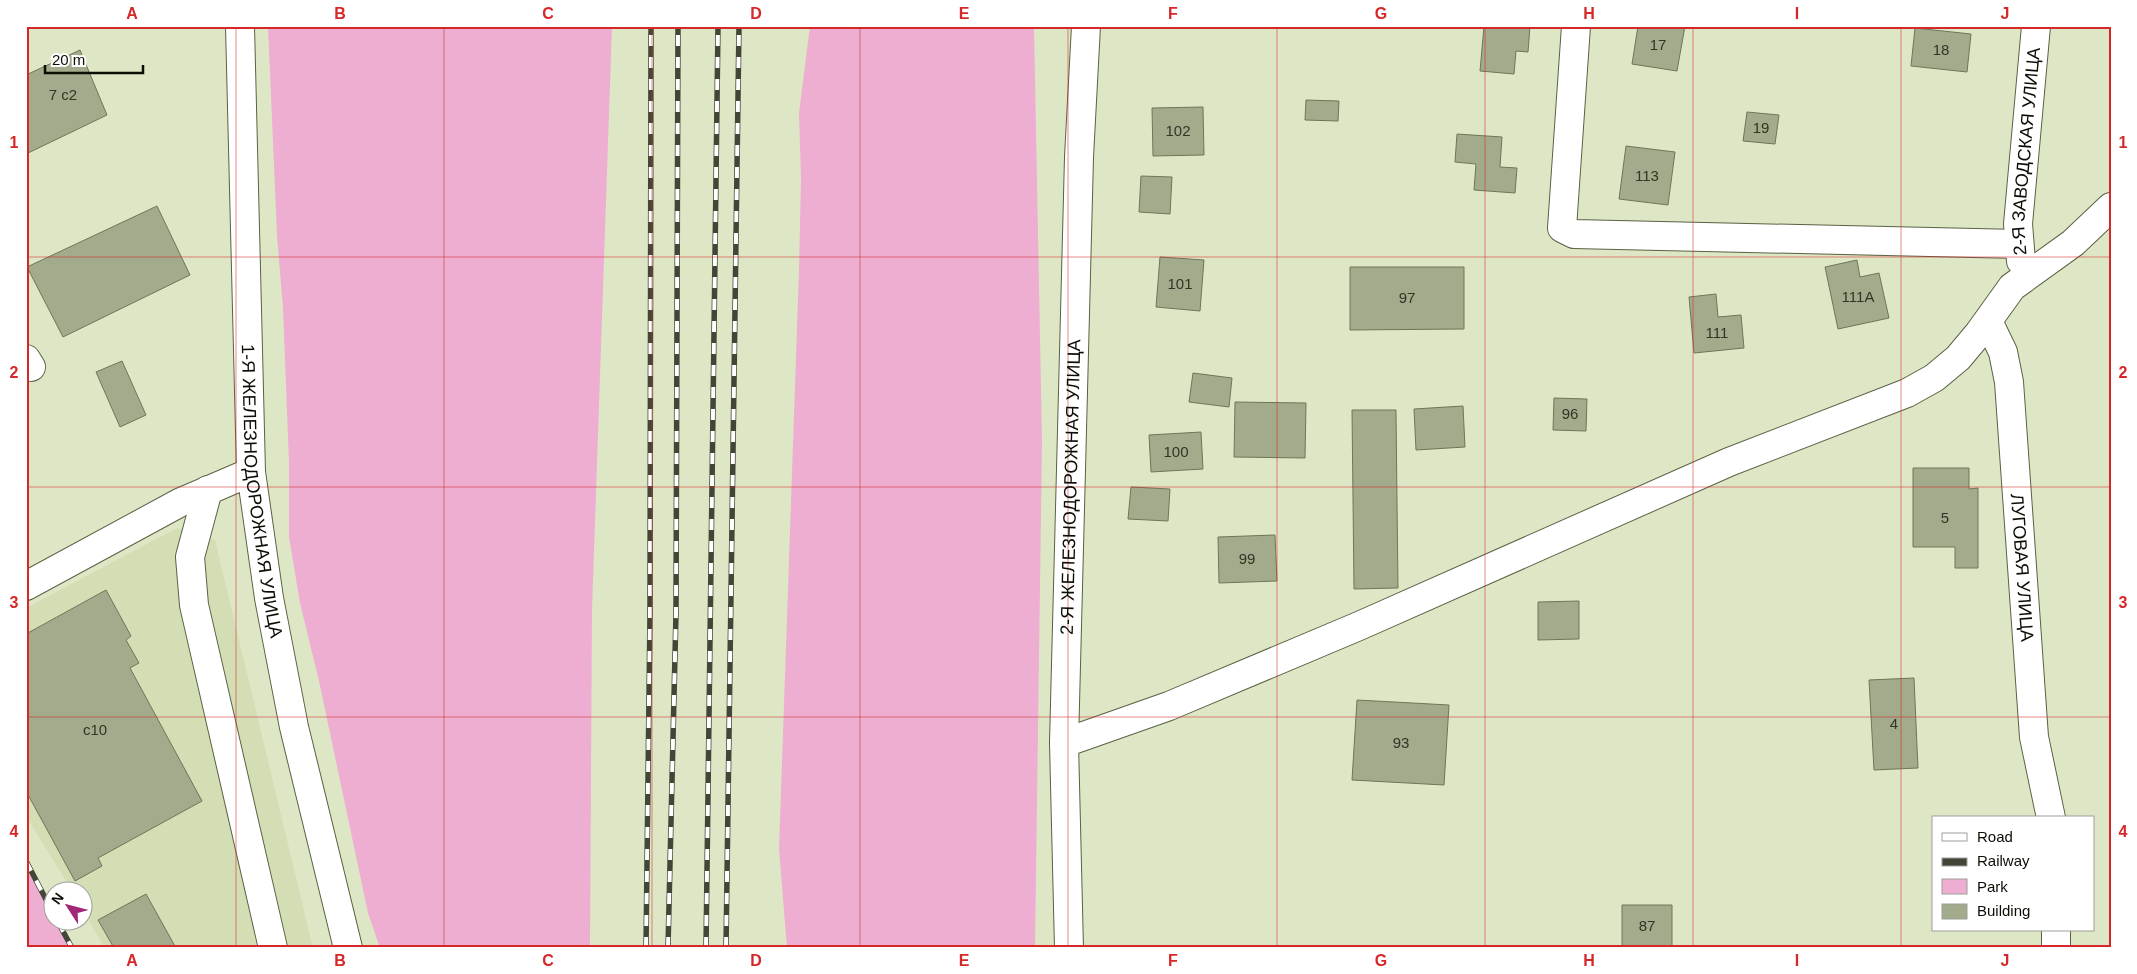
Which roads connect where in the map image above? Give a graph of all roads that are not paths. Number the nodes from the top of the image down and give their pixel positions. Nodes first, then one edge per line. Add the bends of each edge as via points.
1 (240, 26) edge
2 (1086, 26) edge
3 (1576, 26) edge
4 (2036, 26) edge
5 (2111, 207) edge
6 (2019, 244) junction
7 (2024, 278) junction
8 (1988, 321) junction
9 (251, 472) junction
10 (208, 490) junction
11 (26, 586) edge
12 (1064, 743) junction
13 (2051, 816) edge
14 (2056, 932) edge
15 (273, 948) edge
16 (348, 948) edge
17 (1069, 948) edge
18 (2056, 948) edge

1 - 9 street, 1-Я ЖЕЛЕЗНОДОРОЖНАЯ УЛИЦА
2 - 12 street, 2-Я ЖЕЛЕЗНОДОРОЖНАЯ УЛИЦА via 1079,157
3 - 6 street via 1562,228 1574,234
4 - 6 street, 2-Я ЗАВОДСКАЯ УЛИЦА via 2018,224
5 - 7 street via 2073,242
6 - 7 street, 2-Я ЗАВОДСКАЯ УЛИЦА
7 - 8 street via 2012,286
8 - 12 street via 1958,358 1934,378 1907,393 1729,462 1359,626 1169,706
8 - 13 street, ЛУГОВАЯ УЛИЦА via 2003,352 2010,382 2034,737
9 - 10 street
9 - 16 street, 1-Я ЖЕЛЕЗНОДОРОЖНАЯ УЛИЦА via 269,598 294,727
10 - 11 street
10 - 15 street via 190,558 194,605
12 - 17 street, 2-Я ЖЕЛЕЗНОДОРОЖНАЯ УЛИЦА
14 - 18 street

